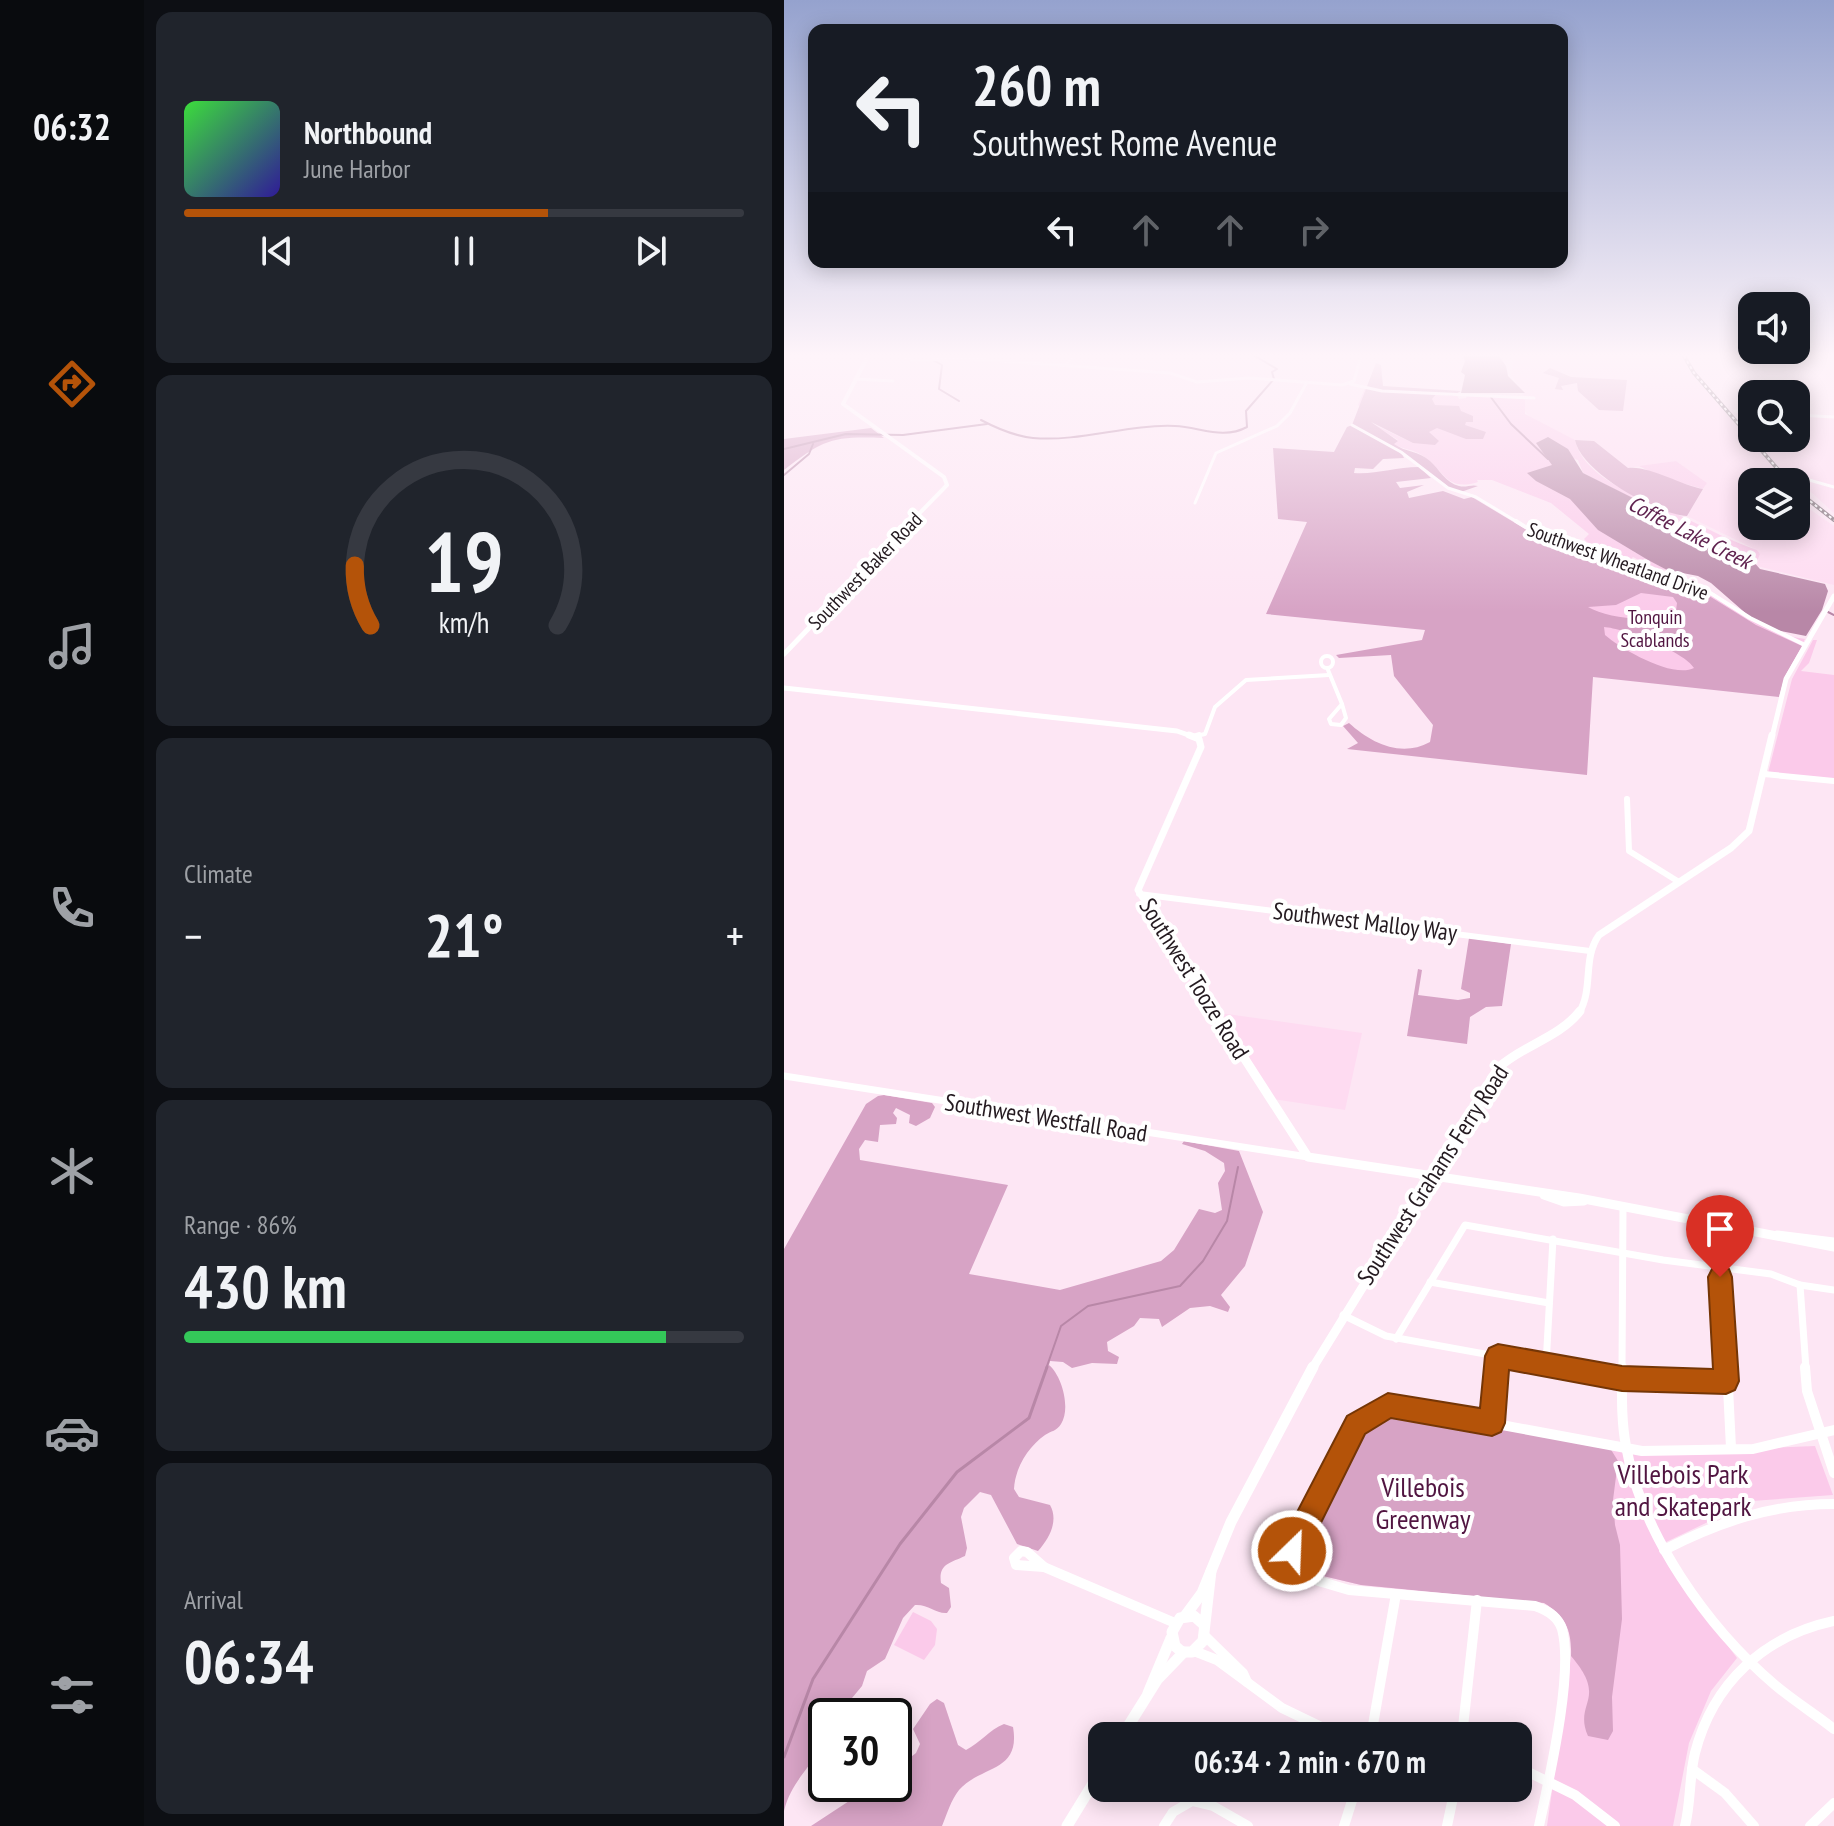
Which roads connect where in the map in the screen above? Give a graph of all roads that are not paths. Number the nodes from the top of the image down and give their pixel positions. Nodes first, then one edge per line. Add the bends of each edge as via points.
1 (894, 441) edge
2 (1240, 441) edge
3 (1381, 441) edge
4 (1810, 480) edge
5 (1834, 487) edge
6 (1195, 503) dead end
7 (1834, 596) edge
8 (1805, 645) junction
9 (784, 654) edge
10 (784, 688) edge
11 (1343, 703) dead end
12 (1196, 736) junction
13 (1764, 774) junction
14 (1834, 781) edge
15 (1627, 799) dead end
16 (1679, 882) junction
17 (1139, 894) junction
18 (1590, 951) junction
19 (784, 1076) edge
20 (1308, 1157) junction
21 (1430, 1177) junction
22 (1623, 1207) junction
23 (1553, 1239) junction
24 (1834, 1245) edge
25 (1622, 1253) junction
26 (1718, 1266) junction
27 (1430, 1282) junction
28 (1800, 1285) junction
29 (1834, 1290) edge
30 (1549, 1303) junction
31 (1343, 1315) junction
32 (1396, 1339) junction
33 (1498, 1356) junction
34 (1546, 1365) junction
35 (1622, 1379) junction
36 (1726, 1381) junction
37 (1492, 1423) junction
38 (1834, 1430) edge
39 (1822, 1434) junction
40 (1626, 1448) junction
41 (1731, 1448) junction
42 (1834, 1473) edge
43 (1834, 1504) edge
44 (1664, 1550) junction
45 (1044, 1567) dead end
46 (1211, 1571) junction
47 (1396, 1594) junction
48 (1477, 1600) junction
49 (1180, 1620) junction
50 (1834, 1621) edge
51 (1204, 1630) junction
52 (1171, 1637) junction
53 (1189, 1652) junction
54 (1749, 1660) junction
55 (1247, 1682) junction
56 (1148, 1695) junction
57 (1131, 1722) edge
58 (1311, 1722) edge
59 (1373, 1722) edge
60 (1464, 1722) edge
61 (1834, 1729) edge
62 (1692, 1769) junction
63 (1532, 1773) edge
64 (1548, 1780) junction
65 (1088, 1792) edge
66 (1352, 1802) edge
67 (1452, 1802) edge
68 (1834, 1803) edge
69 (1067, 1826) edge
70 (1164, 1826) edge
71 (1248, 1826) edge
72 (1344, 1826) edge
73 (1447, 1826) edge
74 (1539, 1826) edge
75 (1615, 1826) edge
76 (1685, 1826) edge
77 (1754, 1826) edge
78 (1810, 1826) edge

1 - 9 main road, Southwest Baker Road via 948,484
2 - 6 street via 1224,446 1207,464 1205,489
3 - 8 street, Southwest Wheatland Drive via 1448,488 1476,497 1540,536 1701,587
4 - 5 street
7 - 8 main road
8 - 13 main road via 1786,679
10 - 12 main road
11 - 12 street via 1329,672 1253,679 1240,683 1215,707 1205,734
12 - 17 main road, Southwest Tooze Road via 1201,747 1140,881
13 - 14 street
13 - 16 main road via 1745,837
15 - 16 street via 1628,849
16 - 18 main road via 1603,932
17 - 18 street, Southwest Malloy Way
17 - 20 main road, Southwest Tooze Road
18 - 21 main road, Southwest Grahams Ferry Road via 1580,1013 1501,1065
19 - 20 street, Southwest Westfall Road
20 - 21 main road
21 - 22 main road
21 - 31 main road, Southwest Grahams Ferry Road
22 - 24 main road
22 - 25 street
23 - 25 street
23 - 27 street via 1462,1226
23 - 30 street
25 - 26 street
25 - 35 street
26 - 28 street via 1771,1274
26 - 36 street
27 - 30 street
27 - 32 street
28 - 29 street
28 - 39 street via 1807,1391
30 - 34 street
31 - 32 street
31 - 46 main road, Southwest Grahams Ferry Road via 1255,1474
32 - 33 street
33 - 34 street
33 - 37 street
34 - 35 street
35 - 36 street
35 - 40 street
36 - 41 street
37 - 40 street
37 - 47 street via 1388,1405 1349,1434 1294,1543 1293,1560 1299,1572 1314,1581
38 - 39 street
39 - 41 street via 1773,1446
39 - 42 street
40 - 41 street
40 - 44 street via 1643,1508
43 - 44 street via 1795,1504 1741,1514
44 - 54 street via 1700,1606
45 - 49 street
46 - 49 main road, Southwest Grahams Ferry Road via 1194,1606
46 - 51 main road, Southwest Grahams Ferry Road
47 - 48 street
47 - 59 street
48 - 60 street
48 - 64 street via 1535,1606 1561,1625 1564,1654
49 - 51 main road via 1194,1616
49 - 52 main road
50 - 54 street via 1798,1629
51 - 53 main road via 1201,1646
51 - 55 street
52 - 53 main road via 1175,1646
52 - 56 main road
53 - 55 street via 1207,1655
53 - 56 main road via 1172,1662
54 - 61 street
54 - 62 street via 1718,1697 1701,1731
55 - 58 street
56 - 57 main road
62 - 76 street
62 - 77 street via 1725,1793
63 - 64 street
64 - 74 street
64 - 75 street
65 - 69 main road
66 - 72 street
67 - 73 street
68 - 78 street
70 - 71 street via 1179,1805 1191,1800 1209,1803

